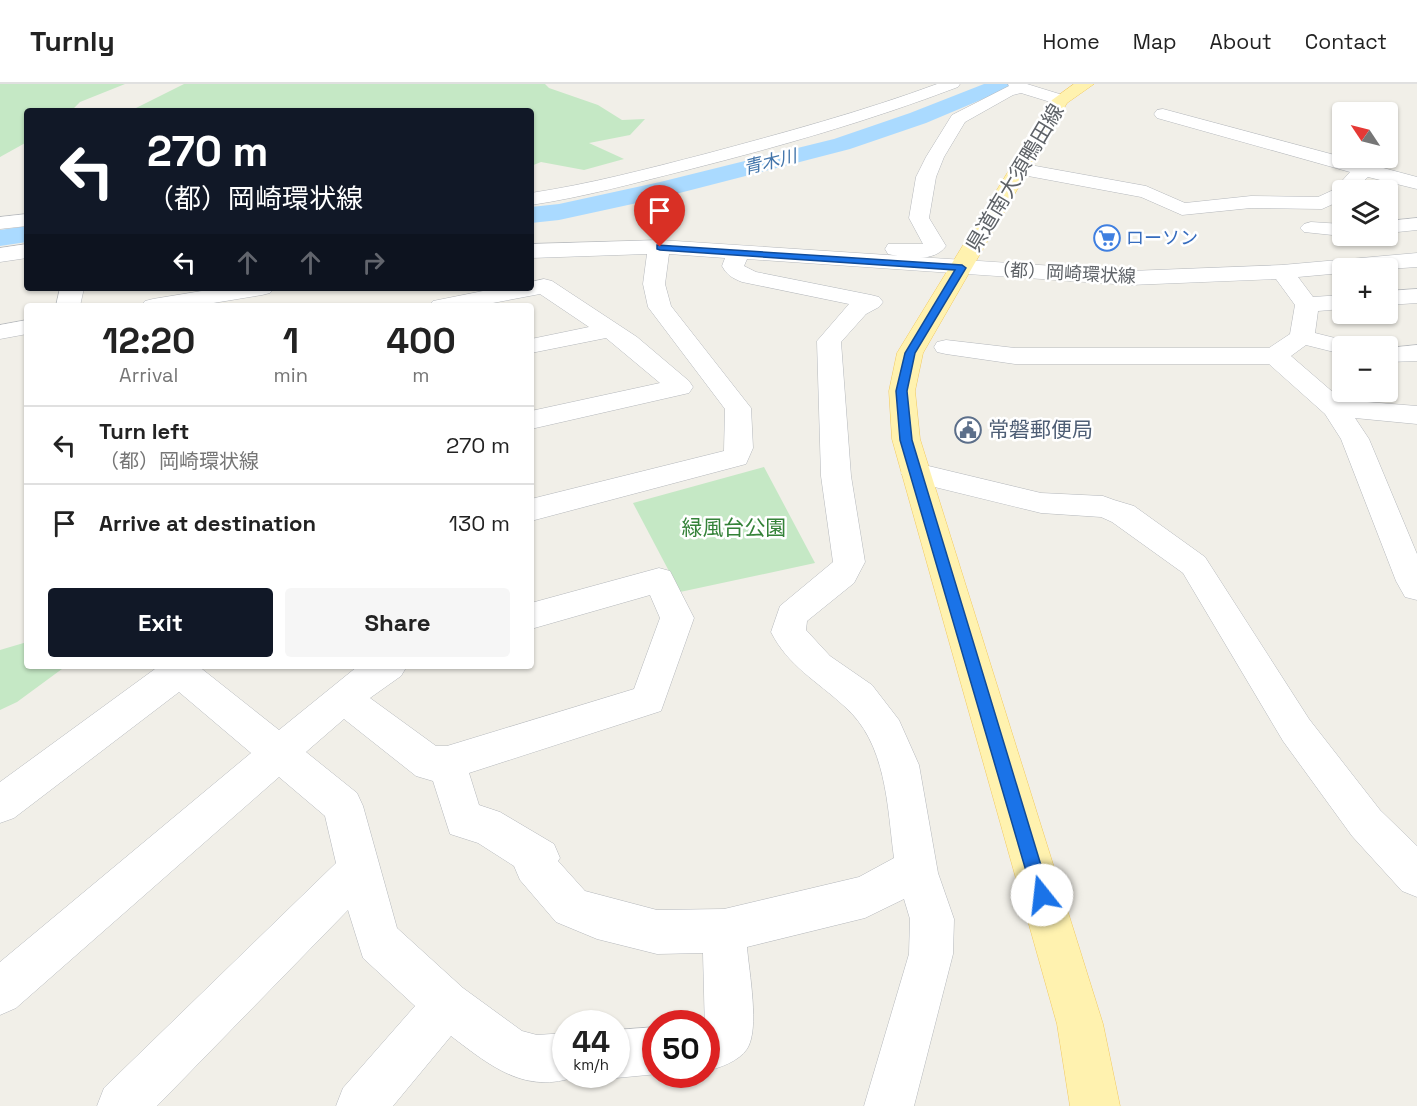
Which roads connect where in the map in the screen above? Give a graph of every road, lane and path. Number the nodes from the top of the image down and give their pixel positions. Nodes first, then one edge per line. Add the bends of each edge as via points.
1 (952, 84) edge
2 (1019, 86) edge
3 (1073, 92) edge
4 (1163, 114) dead end
5 (1019, 169) junction
6 (1368, 171) junction
7 (1353, 180) edge
8 (1417, 183) edge
9 (1332, 197) edge
10 (534, 199) edge
11 (24, 220) edge
12 (0, 223) edge
13 (1417, 224) edge
14 (1398, 225) edge
15 (1311, 228) dead end
16 (1332, 229) edge
17 (660, 247) junction
18 (24, 251) edge
19 (534, 251) edge
20 (739, 252) junction
21 (0, 255) edge
22 (783, 255) junction
23 (1417, 260) edge
24 (962, 268) junction
25 (1282, 272) junction
26 (534, 288) edge
27 (244, 291) edge
28 (518, 291) edge
29 (1417, 296) edge
30 (1398, 297) edge
31 (171, 303) edge
32 (456, 303) edge
33 (1332, 303) edge
34 (1308, 305) junction
35 (24, 328) edge
36 (610, 330) junction
37 (0, 332) edge
38 (1302, 337) junction
39 (1332, 344) edge
40 (534, 345) edge
41 (946, 347) dead end
42 (1417, 353) edge
43 (1398, 354) edge
44 (1275, 356) junction
45 (1335, 408) junction
46 (1417, 415) edge
47 (534, 419) edge
48 (916, 473) junction
49 (534, 509) edge
50 (1417, 588) edge
51 (534, 615) edge
52 (183, 669) edge
53 (383, 669) edge
54 (343, 698) junction
55 (279, 753) junction
56 (447, 763) junction
57 (0, 805) edge
58 (916, 869) junction
59 (358, 870) junction
60 (1417, 876) edge
61 (724, 931) junction
62 (0, 992) edge
63 (447, 1004) junction
64 (720, 1041) edge
65 (552, 1058) edge
66 (122, 1106) edge
67 (361, 1106) edge
68 (889, 1106) edge
69 (1095, 1106) edge

1 - 10 street via 891,108 746,148 566,195
2 - 3 street
2 - 22 street via 958,118 935,156 926,177 919,218 935,246 926,251 788,239
3 - 5 main road, 県道南大須鴨田線
4 - 6 street
5 - 9 street via 1146,192 1182,209 1261,202 1322,203
5 - 24 main road, 県道南大須鴨田線
6 - 7 street via 1361,171
6 - 8 street
11 - 12 street
13 - 14 street
15 - 16 street
17 - 19 street, （都）岡崎環状線
17 - 20 street, （都）岡崎環状線
17 - 49 street via 652,279 654,294 738,408 736,457
18 - 21 street
20 - 22 street, （都）岡崎環状線
20 - 58 street via 733,266 750,277 871,302 858,309 828,341 836,476 849,562 843,574 792,615 788,632 818,666 859,696 886,731 900,765
22 - 24 street, （都）岡崎環状線
23 - 25 street, （都）岡崎環状線
24 - 25 street, （都）岡崎環状線 via 1130,278
24 - 48 main road, 県道南大須鴨田線 via 910,353 902,391 906,440
25 - 34 street
26 - 36 street via 544,286
27 - 31 street
28 - 32 street
29 - 30 street
33 - 34 street
34 - 38 street
35 - 37 street
36 - 40 street
36 - 47 street via 680,387
38 - 39 street
38 - 44 street
41 - 44 street via 1015,356
42 - 43 street
44 - 45 street
45 - 46 street
45 - 50 street via 1355,439
48 - 60 street via 1041,503 1102,507 1123,513 1194,565 1296,730 1366,823
48 - 69 main road, 県道南大須鴨田線 via 1080,1024
51 - 56 street via 659,580 677,618 648,700
52 - 55 street
52 - 57 street
53 - 54 street
54 - 55 street
54 - 56 street via 430,764
55 - 59 street via 343,806
55 - 62 street
56 - 61 street via 464,821 486,825 538,858 535,866 571,907 657,932
58 - 61 street via 865,897
58 - 68 street via 932,919 931,954
59 - 63 street via 379,942
59 - 66 street
61 - 64 street via 730,1033
63 - 65 street via 510,1051 537,1059
63 - 67 street

